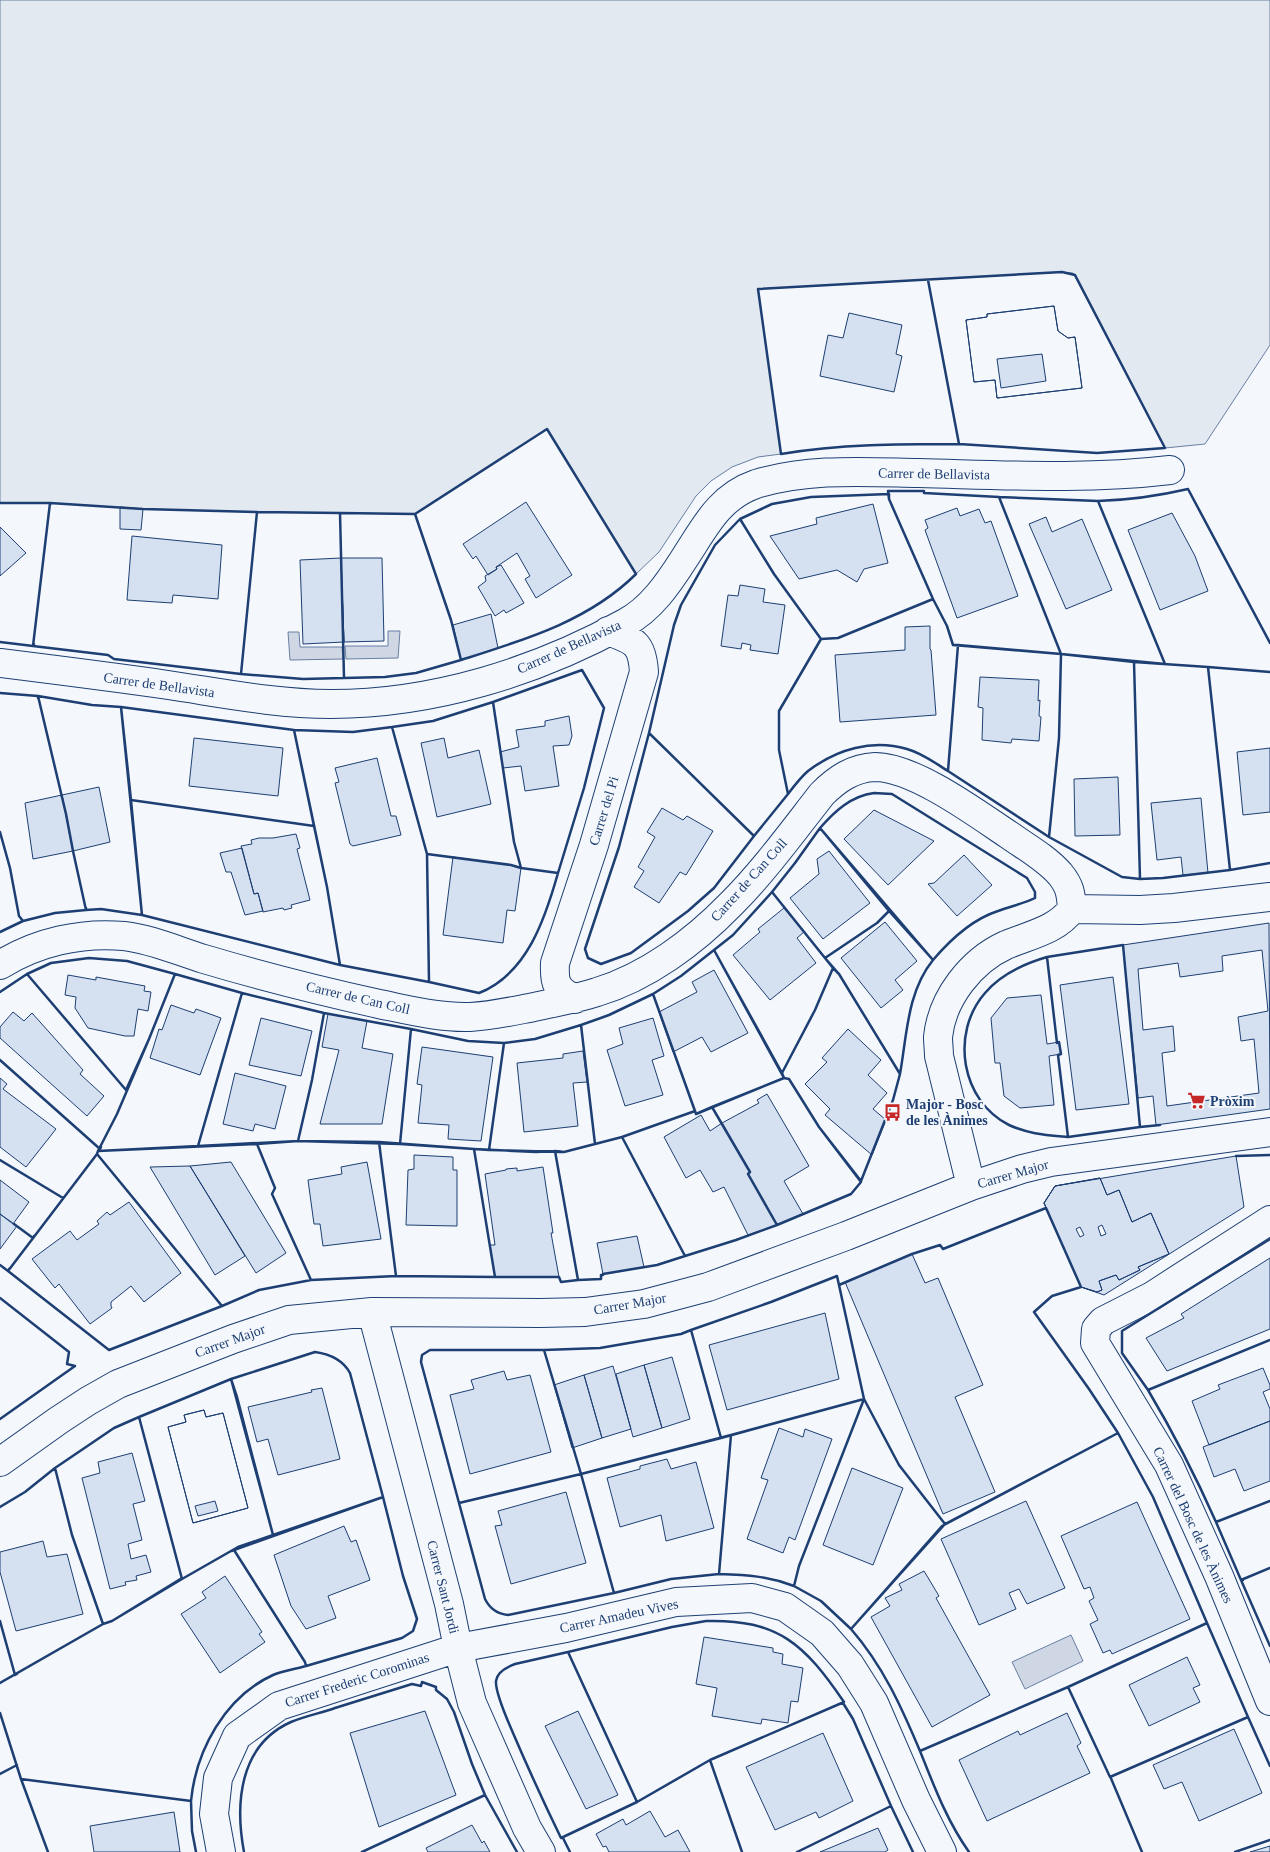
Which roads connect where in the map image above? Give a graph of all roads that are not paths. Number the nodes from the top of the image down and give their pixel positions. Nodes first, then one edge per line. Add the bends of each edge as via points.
1 (1170, 470) dead end
2 (608, 631) junction
3 (0, 662) edge
4 (1270, 897) edge
5 (1072, 909) junction
6 (0, 965) edge
7 (575, 999) junction
8 (1270, 1132) edge
9 (971, 1186) junction
10 (1270, 1220) edge
11 (372, 1312) junction
12 (0, 1462) edge
13 (458, 1648) junction
14 (1270, 1701) edge
15 (221, 1852) edge
16 (541, 1852) edge
17 (942, 1852) edge

1 - 2 street, Carrer de Bellavista via 1098,477 834,472 788,476 753,485 733,496 715,513 669,582 648,607
2 - 3 street, Carrer de Bellavista via 570,650 505,675 450,690 368,703 295,703
2 - 7 street, Carrer del Pi via 637,645 643,657 644,672 594,845 555,963 554,981 562,992
4 - 5 street via 1174,908
5 - 7 street, Carrer de Can Coll via 1070,889 1044,859 954,798 908,775 875,767 852,771 822,794 732,904 684,945 633,978
5 - 9 street via 1065,919 1004,946 970,970 949,1002 942,1020 938,1037 939,1056
6 - 7 street, Carrer de Can Coll via 32,948 63,940 125,936 340,996 436,1015 471,1017
8 - 9 street, Carrer Major via 1051,1162
9 - 11 street, Carrer Major via 708,1287 644,1304 585,1312
10 - 14 street, Carrer del Bosc de les Ànimes via 1152,1296 1103,1321 1096,1329 1094,1342 1173,1474
11 - 12 street, Carrer Major via 289,1320 118,1384 59,1420
11 - 13 street, Carrer Sant Jordi
13 - 15 street, Carrer Frederic Corominas via 279,1706 237,1736 218,1778 214,1814
13 - 16 street, Carrer Sant Jordi via 472,1703 527,1828
13 - 17 street, Carrer Amadeu Vives via 566,1628 676,1602 752,1598 785,1607 822,1633 850,1665 874,1703

